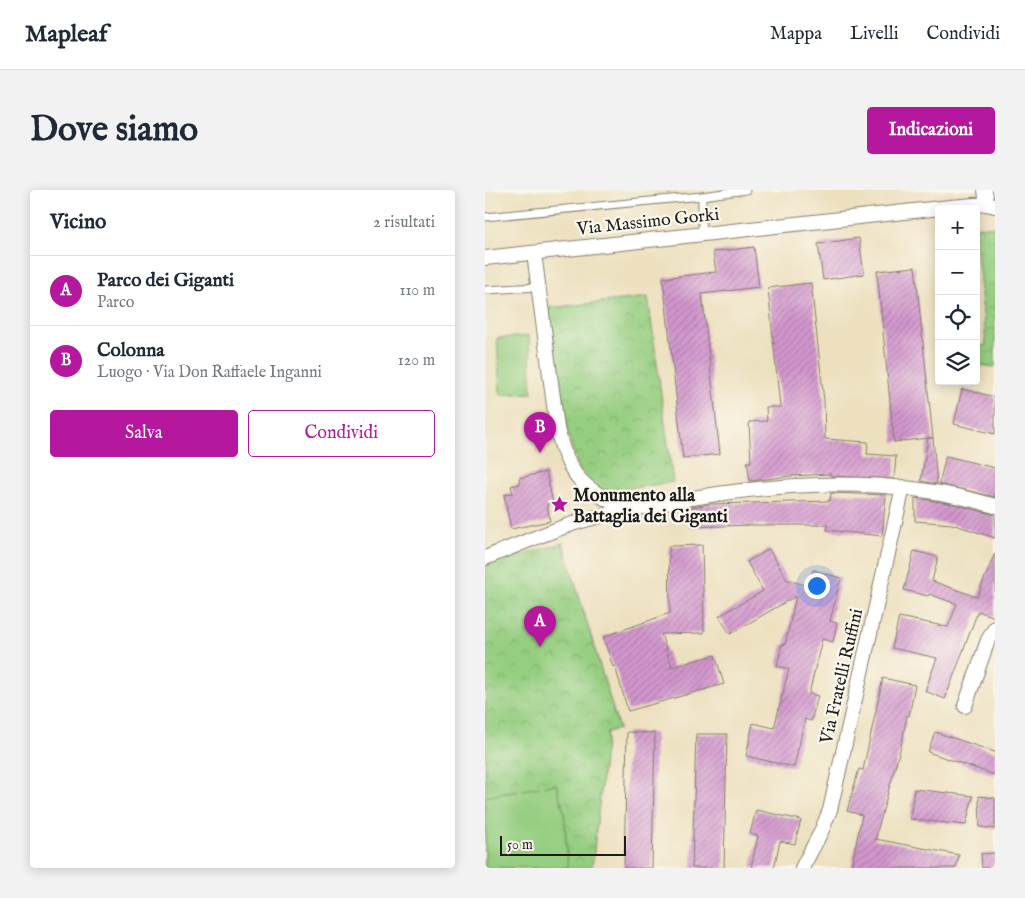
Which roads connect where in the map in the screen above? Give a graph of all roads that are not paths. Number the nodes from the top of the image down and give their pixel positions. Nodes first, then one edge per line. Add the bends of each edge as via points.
1 (746, 190) edge
2 (985, 190) edge
3 (702, 196) junction
4 (991, 205) edge
5 (935, 210) edge
6 (485, 217) edge
7 (702, 234) junction
8 (534, 253) junction
9 (485, 258) edge
10 (538, 287) junction
11 (485, 290) edge
12 (903, 487) junction
13 (995, 506) edge
14 (628, 510) junction
15 (485, 558) edge
16 (995, 628) edge
17 (965, 706) dead end
18 (802, 868) edge

1 - 3 lane
2 - 4 street
3 - 6 lane
3 - 7 lane
5 - 7 street, Via Massimo Gorki
7 - 8 street, Via Massimo Gorki
8 - 9 street, Via Massimo Gorki
8 - 10 street
10 - 11 lane
10 - 14 street via 557,428 566,461 592,491
12 - 13 street via 945,493
12 - 14 street via 768,487 703,495
12 - 18 street, Via Fratelli Ruffini via 830,810
14 - 15 street via 565,526
16 - 17 street

